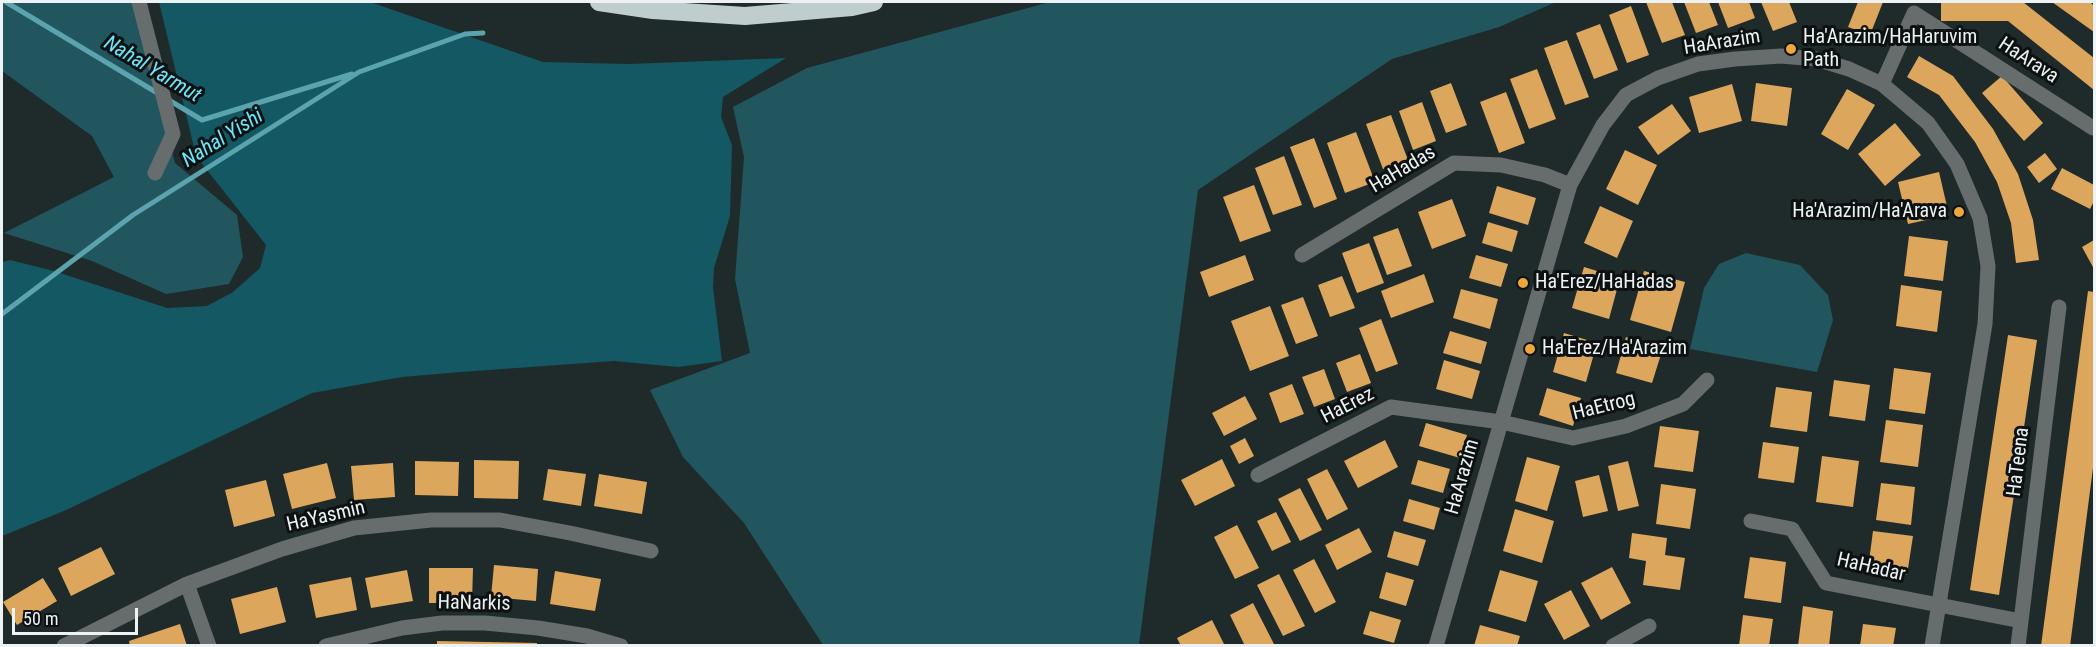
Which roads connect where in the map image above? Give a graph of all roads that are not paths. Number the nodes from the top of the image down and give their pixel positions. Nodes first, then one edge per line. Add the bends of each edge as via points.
1 (139, 2) edge
2 (599, 2) edge
3 (874, 2) edge
4 (1916, 7) edge
5 (1882, 84) junction
6 (2093, 128) edge
7 (155, 173) dead end
8 (1570, 185) junction
9 (1302, 255) dead end
10 (2059, 307) dead end
11 (1707, 380) dead end
12 (1501, 422) junction
13 (1258, 475) dead end
14 (1751, 521) dead end
15 (651, 552) dead end
16 (187, 584) junction
17 (1938, 604) junction
18 (2021, 621) junction
19 (1649, 626) dead end
20 (64, 645) edge
21 (209, 645) edge
22 (326, 645) edge
23 (621, 645) edge
24 (1436, 645) edge
25 (1613, 645) edge
26 (1932, 645) edge
27 (2018, 645) edge

1 - 7 street via 173,134
2 - 3 highway via 745,16
4 - 5 street, HaArava
4 - 6 street, HaArava
5 - 8 street, HaArazim via 1816,59 1780,56 1698,64 1626,95 1603,125
5 - 17 street, HaArazim via 1928,123 1957,164 1980,218 1988,266 1985,324
8 - 9 street, HaHadas via 1501,165 1454,163
8 - 12 street, HaArazim
10 - 18 street, HaTeena
11 - 12 street, HaEtrog via 1683,404 1626,426 1573,438
12 - 13 street, HaErez via 1391,407
12 - 24 street, HaArazim
14 - 17 street, HaHadar via 1792,529 1826,583
15 - 16 street, HaYasmin via 500,520 431,520 354,528
16 - 20 street, HaYasmin
16 - 21 street
17 - 18 street
17 - 26 street, HaArazim
18 - 27 street, HaTeena
19 - 25 street
22 - 23 street, HaNarkis via 442,623 538,628

